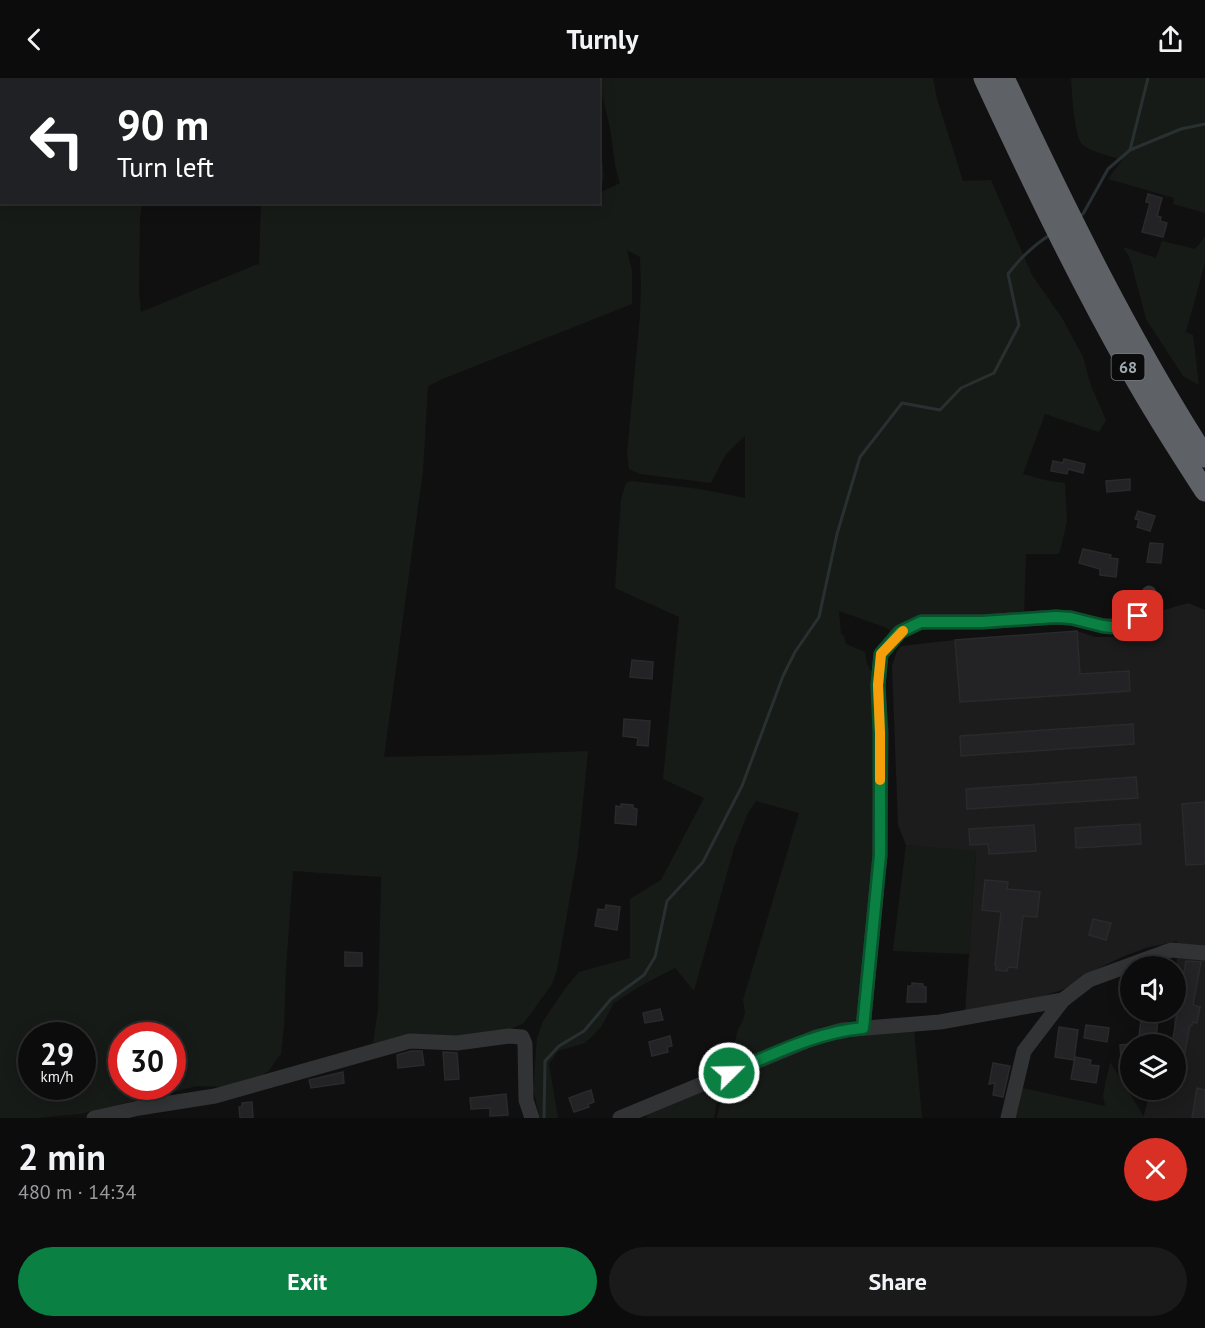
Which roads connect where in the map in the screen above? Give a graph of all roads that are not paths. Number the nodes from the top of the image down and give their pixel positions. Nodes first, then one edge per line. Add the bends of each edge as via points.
1 (984, 78) edge
2 (1004, 78) edge
3 (1040, 174) junction
4 (1087, 270) junction
5 (1196, 460) edge
6 (1205, 491) edge
7 (1149, 593) dead end
8 (1205, 953) edge
9 (1063, 1000) junction
10 (863, 1028) junction
11 (94, 1118) edge
12 (532, 1118) edge
13 (620, 1118) edge
14 (1008, 1118) edge

1 - 3 highway, 68
2 - 3 highway, 68
3 - 4 highway, 68
4 - 5 highway, 68 via 1130,370
4 - 5 highway, 68 via 1191,435
5 - 6 highway, 68
7 - 10 street via 1142,612 1119,626 1056,617 921,622 900,632 881,654 880,855
8 - 9 street via 1172,950 1089,980
9 - 10 street via 940,1022
9 - 14 street via 1024,1051
10 - 13 street via 816,1037
11 - 12 street via 215,1096 410,1041 457,1043 509,1036 522,1037 525,1044 526,1100

